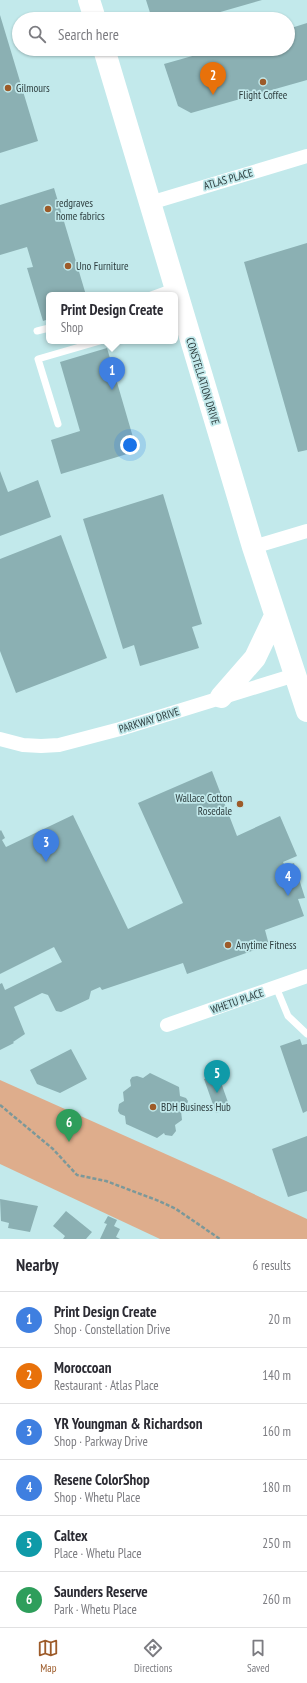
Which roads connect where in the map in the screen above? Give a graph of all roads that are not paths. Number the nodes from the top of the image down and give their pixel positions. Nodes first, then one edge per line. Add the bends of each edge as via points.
1 (90, 0) edge
2 (93, 12) edge
3 (106, 56) edge
4 (307, 156) edge
5 (150, 203) junction
6 (175, 286) junction
7 (159, 292) edge
8 (176, 292) edge
9 (178, 305) edge
10 (180, 317) edge
11 (46, 329) edge
12 (37, 331) dead end
13 (90, 344) edge
14 (58, 424) dead end
15 (307, 531) edge
16 (253, 547) junction
17 (275, 616) junction
18 (295, 675) junction
19 (221, 698) junction
20 (307, 711) edge
21 (0, 739) edge
22 (307, 976) edge
23 (276, 987) junction
24 (167, 1025) dead end
25 (307, 1034) edge

1 - 2 main road
3 - 5 main road, CONSTELLATION DRIVE
4 - 5 street, ATLAS PLACE
5 - 6 main road, CONSTELLATION DRIVE
6 - 7 lane
6 - 8 main road, CONSTELLATION DRIVE
9 - 10 main road, CONSTELLATION DRIVE
10 - 16 main road, CONSTELLATION DRIVE
11 - 12 lane
13 - 14 lane via 38,359
15 - 16 street
16 - 17 main road, CONSTELLATION DRIVE
17 - 18 main road, CONSTELLATION DRIVE
17 - 19 main road via 255,658
18 - 19 street, PARKWAY DRIVE
18 - 20 main road, CONSTELLATION DRIVE
19 - 21 street, PARKWAY DRIVE via 59,745 23,745
22 - 23 street, WHETU PLACE
23 - 24 street, WHETU PLACE
23 - 25 lane via 288,1016

